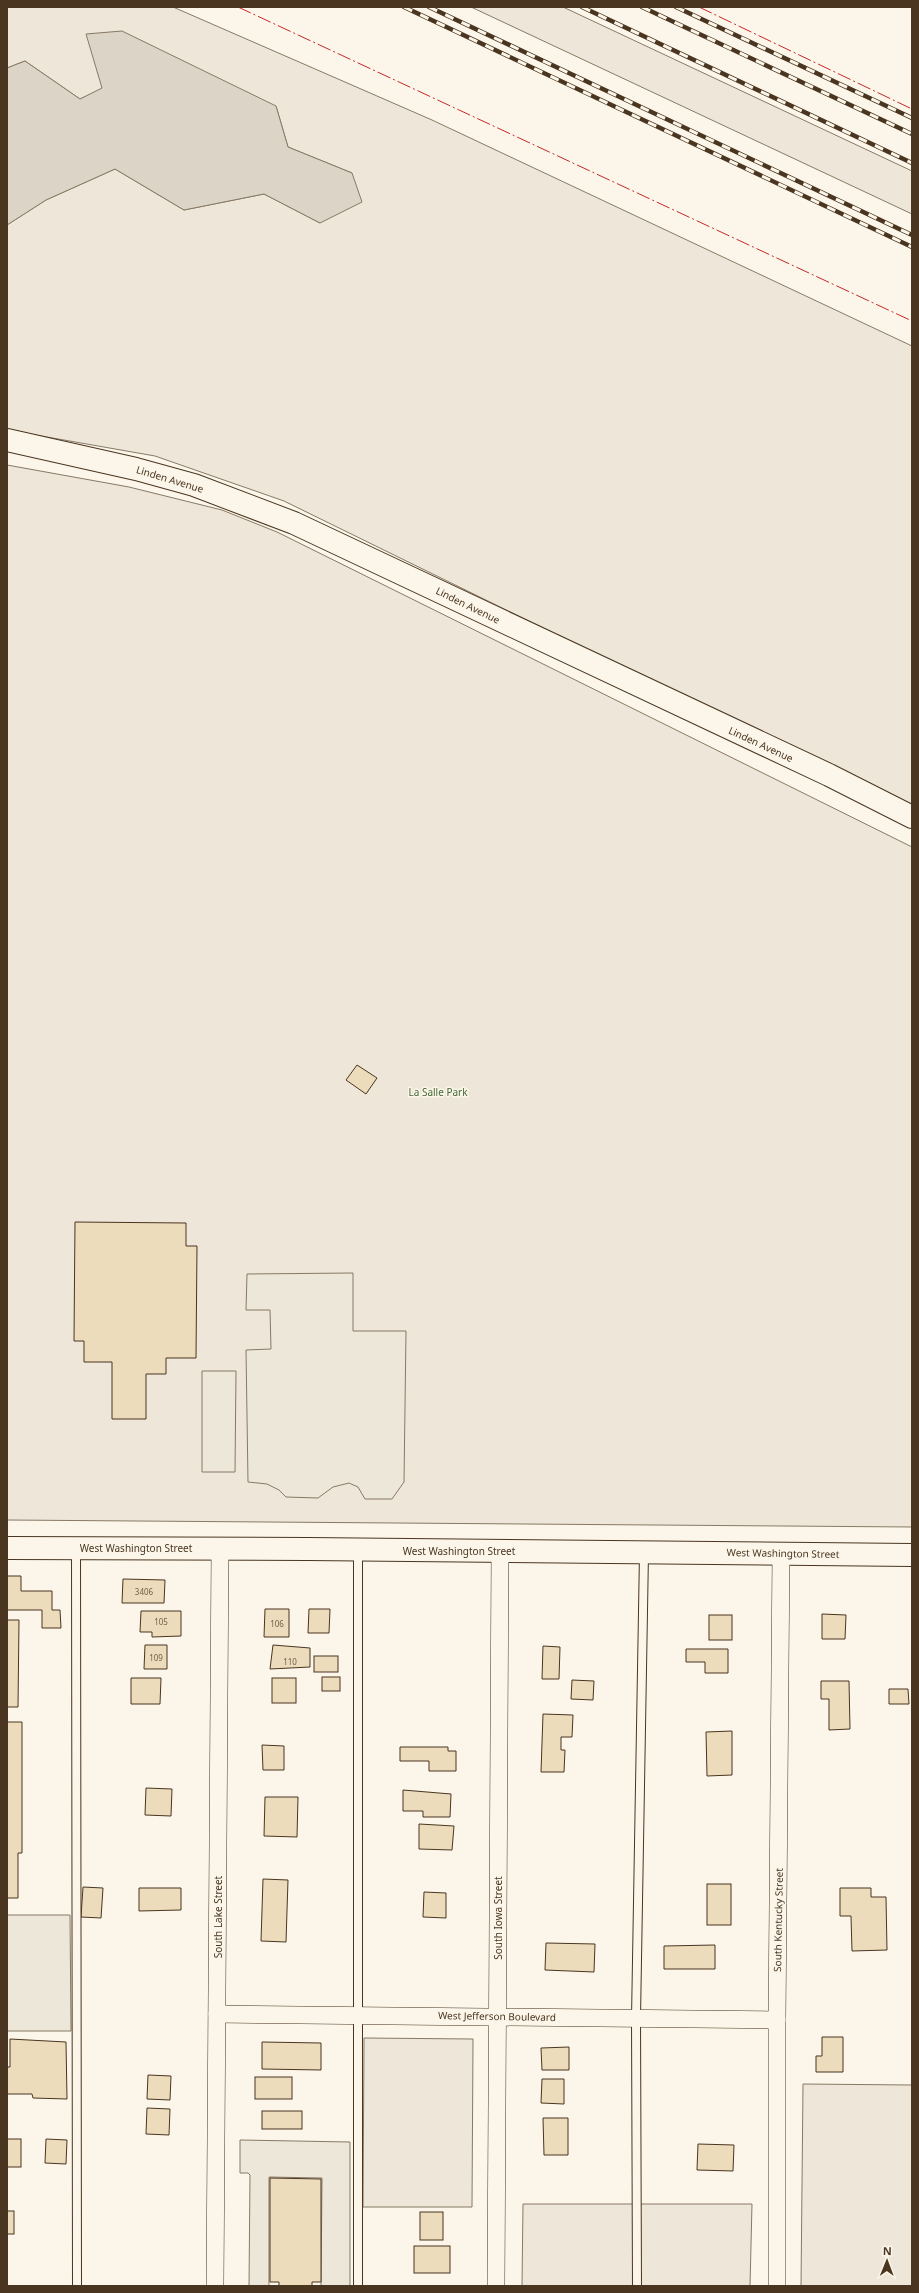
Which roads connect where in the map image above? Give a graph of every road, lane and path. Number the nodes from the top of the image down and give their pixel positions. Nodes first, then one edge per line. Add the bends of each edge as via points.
1 (7, 440) edge
2 (912, 817) edge
3 (7, 1548) edge
4 (76, 1548) junction
5 (220, 1549) junction
6 (358, 1550) junction
7 (500, 1551) junction
8 (644, 1552) junction
9 (781, 1553) junction
10 (912, 1555) edge
11 (217, 2014) junction
12 (358, 2014) junction
13 (498, 2016) junction
14 (636, 2018) junction
15 (777, 2020) junction
16 (77, 2286) edge
17 (215, 2286) edge
18 (358, 2286) edge
19 (496, 2286) edge
20 (637, 2286) edge
21 (777, 2286) edge

1 - 2 street, Linden Avenue via 158,475 294,523 829,775
3 - 4 street, West Washington Street
4 - 5 street, West Washington Street
4 - 16 lane
5 - 6 street, West Washington Street
5 - 11 street, South Lake Street
6 - 7 street, West Washington Street
6 - 12 lane
7 - 8 street, West Washington Street
7 - 13 street, South Iowa Street
8 - 9 street, West Washington Street
8 - 14 lane
9 - 10 street, West Washington Street
9 - 15 street, South Kentucky Street
11 - 12 street, West Jefferson Boulevard
11 - 17 street, South Lake Street
12 - 13 street, West Jefferson Boulevard
12 - 18 lane
13 - 14 street, West Jefferson Boulevard
13 - 19 street, South Iowa Street
14 - 15 street, West Jefferson Boulevard
14 - 20 lane
15 - 21 street, South Kentucky Street

